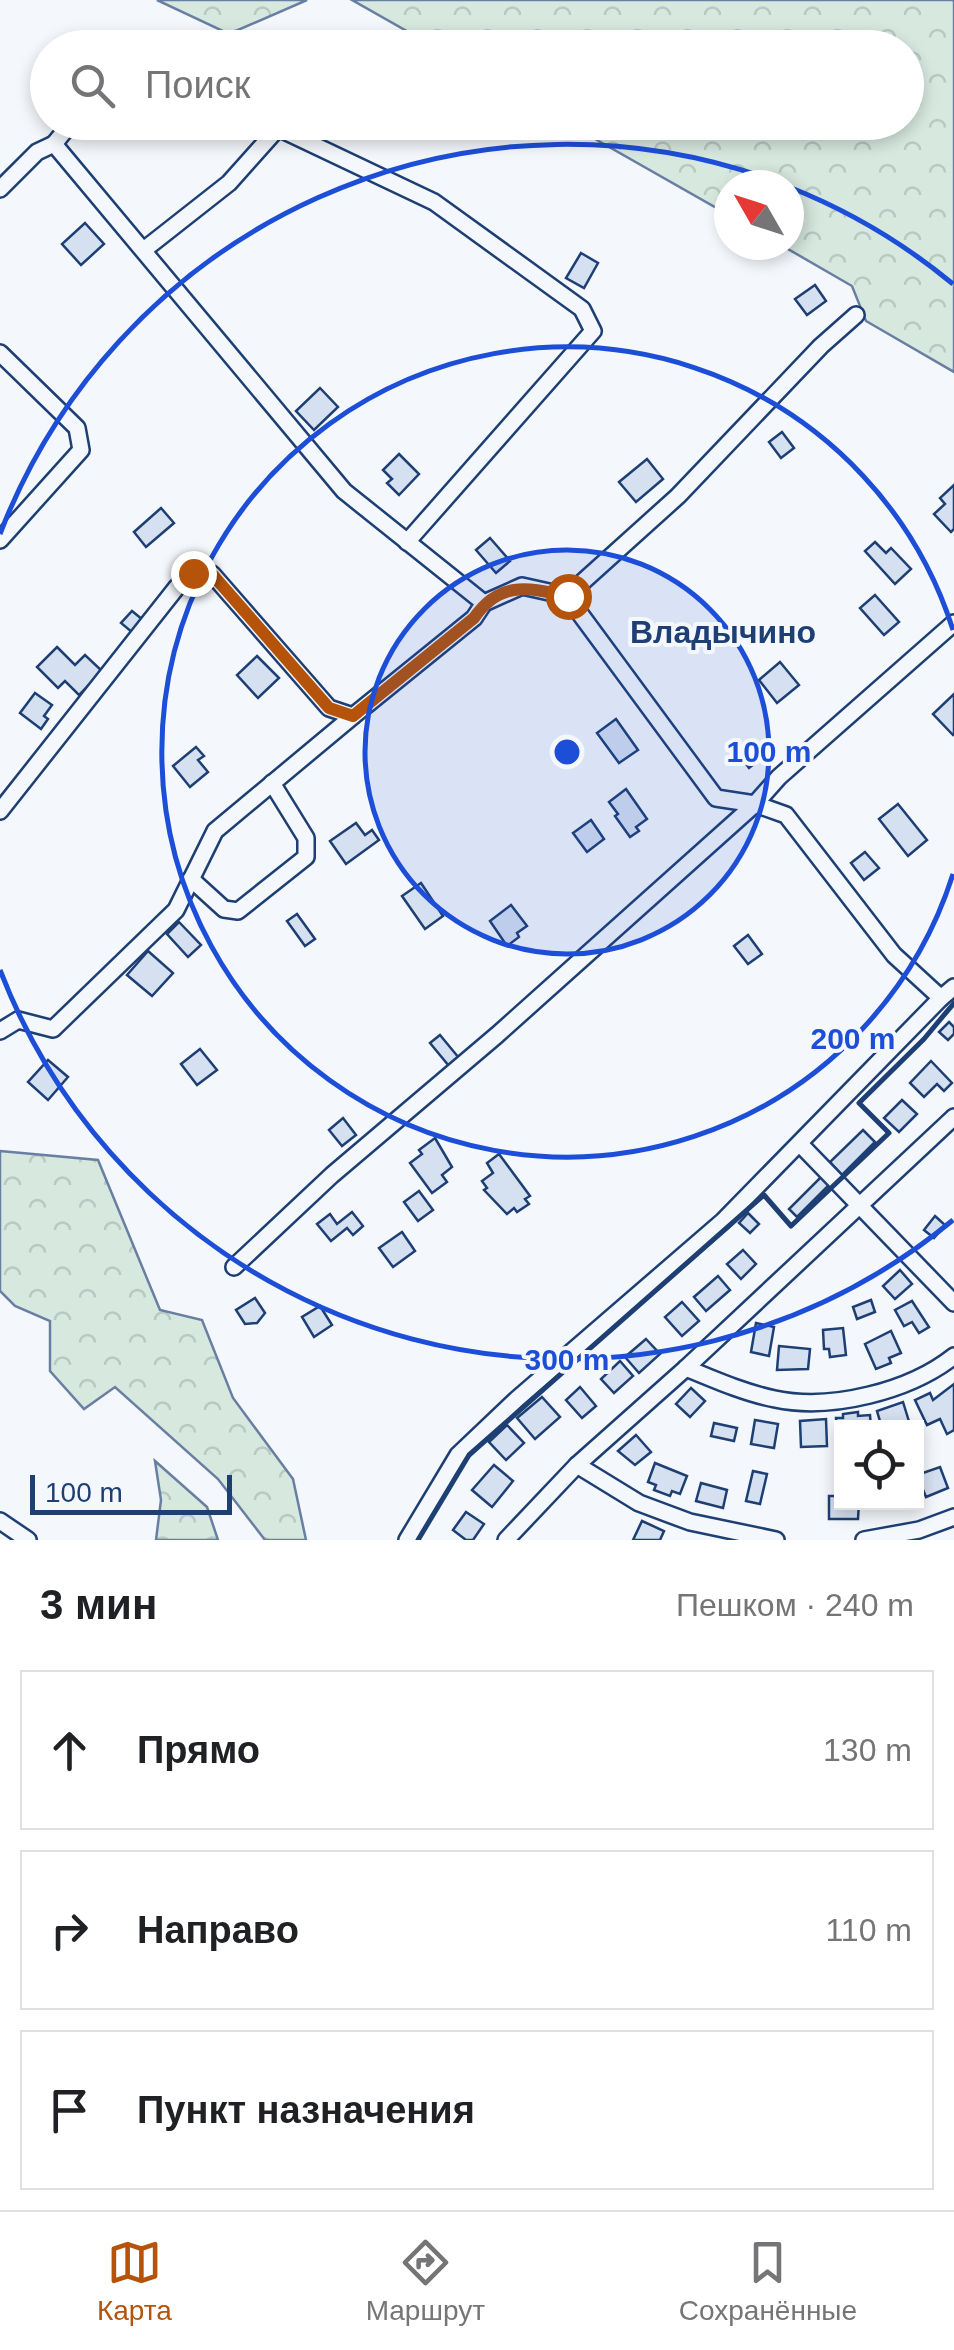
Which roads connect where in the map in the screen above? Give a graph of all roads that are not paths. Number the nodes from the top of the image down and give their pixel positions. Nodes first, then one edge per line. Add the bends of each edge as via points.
1 (57, 140) edge
2 (267, 140) edge
3 (303, 140) edge
4 (54, 144) junction
5 (0, 189) edge
6 (145, 249) junction
7 (856, 315) dead end
8 (0, 354) edge
9 (0, 540) edge
10 (408, 542) junction
11 (568, 596) junction
12 (484, 603) junction
13 (954, 622) edge
14 (353, 716) junction
15 (272, 783) junction
16 (754, 804) junction
17 (0, 812) edge
18 (191, 879) junction
19 (948, 993) edge
20 (0, 1032) edge
21 (954, 1117) edge
22 (800, 1144) junction
23 (862, 1205) junction
24 (234, 1267) dead end
25 (954, 1304) edge
26 (954, 1356) edge
27 (686, 1368) junction
28 (577, 1465) junction
29 (954, 1517) edge
30 (0, 1520) edge
31 (414, 1538) edge
32 (886, 1538) edge
33 (28, 1540) edge
34 (506, 1540) edge
35 (776, 1540) edge
36 (864, 1540) edge

1 - 4 street
2 - 6 street via 228,183
3 - 10 street via 434,202 582,310 593,331
4 - 5 street
4 - 6 street
6 - 10 street via 344,491
7 - 11 street via 678,496
8 - 9 street via 77,428 80,450
10 - 12 street
11 - 12 street via 522,586
11 - 16 street via 716,798
12 - 14 street
13 - 16 street
14 - 15 street
14 - 17 street via 329,708 212,574 193,573
15 - 18 street via 215,831
15 - 18 street via 306,838 306,857 238,910 224,909
16 - 19 street via 786,815 894,955
16 - 24 street
18 - 20 street via 176,910 53,1028 18,1020
19 - 22 street
21 - 23 street
22 - 23 street
22 - 31 street via 458,1455
23 - 25 street
23 - 27 street
26 - 27 street via 896,1388 838,1401 779,1400
27 - 28 street
28 - 34 street
28 - 35 street via 656,1510
29 - 32 street
30 - 33 street
32 - 36 street

